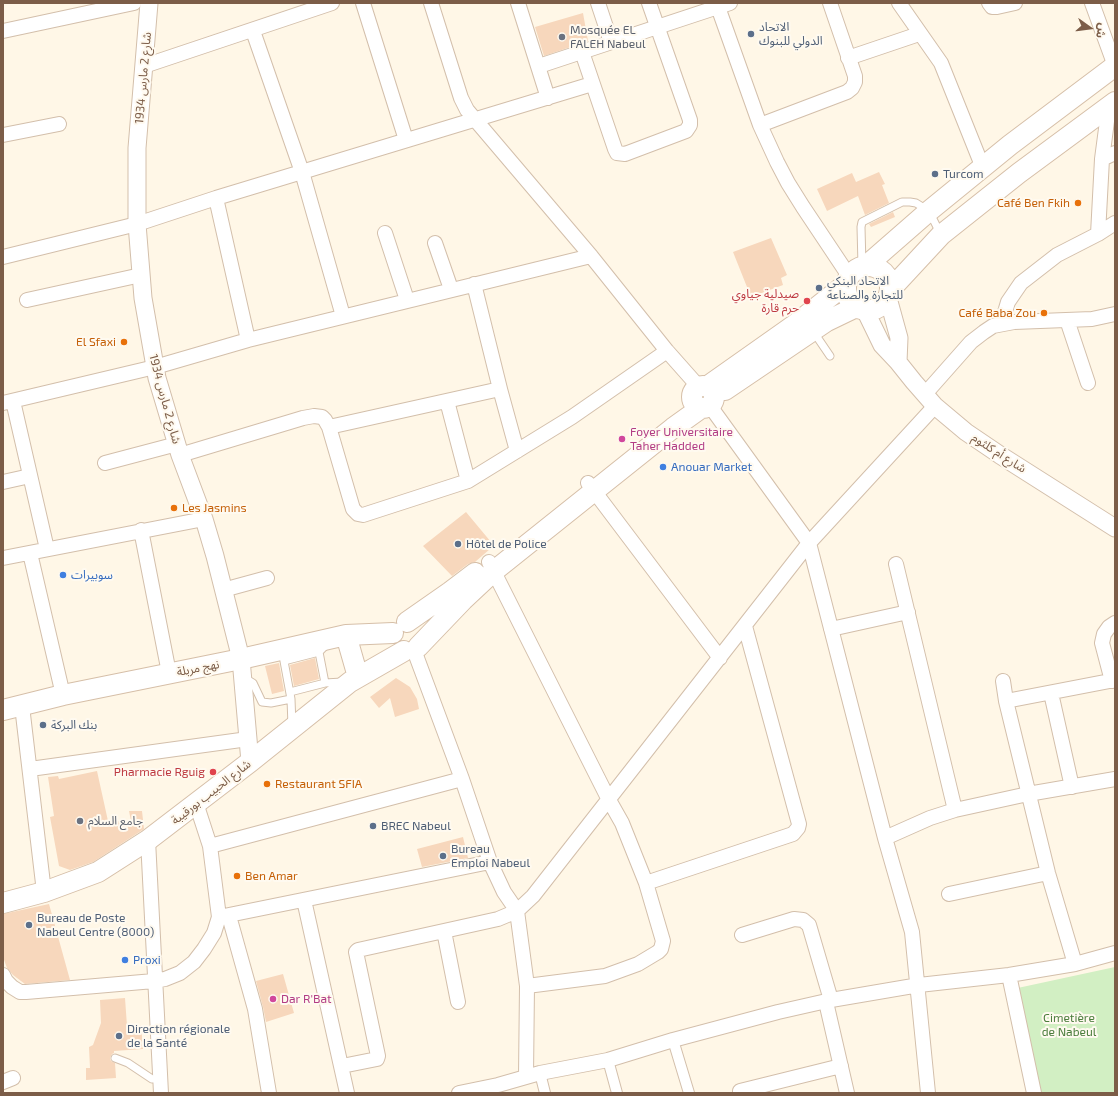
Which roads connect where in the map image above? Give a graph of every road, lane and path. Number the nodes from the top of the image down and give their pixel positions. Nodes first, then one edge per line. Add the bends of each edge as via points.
1 (134, 3) edge
2 (149, 3) edge
3 (332, 3) edge
4 (363, 3) edge
5 (430, 3) edge
6 (518, 3) edge
7 (598, 3) edge
8 (649, 3) edge
9 (830, 3) edge
10 (899, 3) edge
11 (989, 3) edge
12 (1015, 3) edge
13 (1092, 3) edge
14 (724, 5) edge
15 (657, 27) junction
16 (253, 30) junction
17 (3, 31) edge
18 (919, 34) junction
19 (611, 42) junction
20 (582, 52) junction
21 (848, 58) junction
22 (144, 66) junction
23 (538, 66) junction
24 (1115, 66) edge
25 (592, 84) junction
26 (548, 98) junction
27 (1112, 104) edge
28 (474, 119) junction
29 (59, 124) dead end
30 (760, 125) junction
31 (3, 135) edge
32 (406, 140) junction
33 (1115, 153) edge
34 (1102, 159) junction
35 (983, 168) junction
36 (302, 172) junction
37 (216, 198) junction
38 (929, 211) junction
39 (1115, 223) edge
40 (137, 224) junction
41 (385, 233) dead end
42 (1098, 234) junction
43 (941, 235) junction
44 (435, 243) dead end
45 (591, 256) junction
46 (3, 257) edge
47 (856, 273) junction
48 (141, 274) junction
49 (474, 284) junction
50 (451, 289) junction
51 (889, 294) junction
52 (27, 300) dead end
53 (407, 300) junction
54 (861, 309) junction
55 (1115, 314) edge
56 (343, 316) junction
57 (1067, 320) junction
58 (1006, 323) junction
59 (808, 324) junction
60 (248, 340) junction
61 (667, 351) junction
62 (830, 356) dead end
63 (898, 362) junction
64 (155, 367) junction
65 (1088, 383) dead end
66 (500, 388) junction
67 (704, 397) junction
68 (930, 400) junction
69 (447, 401) junction
70 (8, 402) edge
71 (329, 427) junction
72 (179, 450) junction
73 (517, 451) junction
74 (105, 463) dead end
75 (30, 476) junction
76 (468, 481) junction
77 (3, 482) edge
78 (591, 487) junction
79 (204, 519) junction
80 (1115, 528) edge
81 (141, 530) junction
82 (810, 543) junction
83 (47, 549) junction
84 (30, 553) junction
85 (3, 558) edge
86 (896, 564) dead end
87 (492, 566) junction
88 (267, 578) dead end
89 (223, 590) junction
90 (908, 612) junction
91 (1115, 623) edge
92 (745, 626) junction
93 (400, 628) junction
94 (831, 629) junction
95 (340, 636) junction
96 (412, 650) junction
97 (319, 652) junction
98 (282, 656) junction
99 (720, 658) junction
100 (241, 667) junction
101 (169, 673) junction
102 (354, 680) junction
103 (1003, 681) dead end
104 (1113, 681) edge
105 (325, 683) junction
106 (1051, 693) junction
107 (63, 695) junction
108 (290, 696) junction
109 (1006, 701) junction
110 (22, 706) junction
111 (3, 710) edge
112 (292, 728) junction
113 (248, 739) junction
114 (250, 762) junction
115 (30, 769) junction
116 (462, 779) junction
117 (1115, 780) edge
118 (1072, 787) junction
119 (1028, 794) junction
120 (609, 800) junction
121 (196, 803) junction
122 (955, 810) junction
123 (885, 838) junction
124 (148, 840) junction
125 (210, 846) junction
126 (490, 862) junction
127 (1048, 873) junction
128 (646, 883) junction
129 (44, 892) junction
130 (949, 894) dead end
131 (304, 900) junction
132 (3, 903) edge
133 (517, 911) junction
134 (224, 917) junction
135 (444, 931) junction
136 (742, 935) dead end
137 (1115, 953) edge
138 (1075, 964) junction
139 (3, 975) edge
140 (1009, 975) junction
141 (154, 981) junction
142 (527, 986) junction
143 (918, 986) junction
144 (829, 1001) junction
145 (458, 1002) dead end
146 (672, 1040) junction
147 (115, 1058) dead end
148 (608, 1060) junction
149 (342, 1066) junction
150 (841, 1066) junction
151 (540, 1073) junction
152 (526, 1076) junction
153 (160, 1086) edge
154 (498, 1089) edge
155 (740, 1091) dead end
156 (269, 1093) edge
157 (348, 1093) edge
158 (459, 1093) edge
159 (545, 1093) edge
160 (617, 1093) edge
161 (689, 1093) edge
162 (847, 1093) edge
163 (928, 1093) edge
164 (1033, 1093) edge

1 - 17 street
2 - 22 street, شارع 2 مارس 1934
3 - 16 street
4 - 32 street
5 - 28 street via 461,98
6 - 23 street
7 - 19 street
8 - 15 street
9 - 21 street
10 - 18 street
11 - 12 street via 992,7
13 - 24 street
14 - 15 street
14 - 30 street
15 - 19 street
15 - 25 street via 690,120 686,131 625,154 617,153
16 - 22 street
16 - 36 street
18 - 21 street
18 - 35 street via 941,63
19 - 20 street
20 - 23 street
20 - 25 street
21 - 30 street via 855,82 847,92
22 - 40 street, شارع 2 مارس 1934 via 137,148
23 - 26 street
24 - 35 main road
25 - 26 street
26 - 28 street
27 - 34 street
27 - 43 main road
28 - 32 street
28 - 45 street
29 - 31 street
30 - 47 street via 788,183
32 - 36 street
33 - 34 street
34 - 42 street
35 - 38 main road
36 - 37 street
36 - 56 street
37 - 40 street
37 - 60 street
38 - 43 lane
38 - 47 main road
38 - 47 lane via 916,203 902,202 864,220 861,224
39 - 42 street
40 - 46 street
40 - 48 street, شارع 2 مارس 1934
41 - 53 street
42 - 58 street via 1057,255 1021,283 1008,302 1005,312
43 - 51 main road
44 - 50 street
45 - 49 street
45 - 61 street
47 - 51 main road via 874,266 886,275
47 - 54 main road via 846,292 852,304
47 - 59 main road
48 - 52 street
48 - 64 street, شارع 2 مارس 1934
49 - 50 street
49 - 66 street
50 - 53 street
51 - 54 main road via 882,305 874,310
51 - 63 street via 899,338
53 - 56 street
54 - 59 main road via 827,321
54 - 63 street, شارع أم كلثوم via 882,345
55 - 57 street via 1092,319
56 - 60 street
57 - 58 street
57 - 65 street
58 - 68 street via 993,326 971,342
59 - 62 lane
59 - 67 main road
60 - 64 street
61 - 67 street
61 - 73 street via 572,417
63 - 68 street, شارع أم كلثوم
64 - 70 street
64 - 72 street, شارع 2 مارس 1934
66 - 69 street
66 - 73 street
67 - 78 main road via 673,428
67 - 82 street
68 - 80 street, شارع أم كلثوم via 966,432
68 - 82 street
69 - 71 street
69 - 76 street
70 - 75 street
71 - 72 street via 322,417 314,416
71 - 76 street via 353,509 358,514 363,515
72 - 74 street
72 - 79 street, شارع 2 مارس 1934
73 - 76 street
75 - 77 street
75 - 83 street
78 - 87 main road
78 - 99 street
79 - 81 street
79 - 89 street, شارع 2 مارس 1934
81 - 83 street
81 - 101 street
82 - 92 street
82 - 94 street
83 - 84 street
84 - 85 street
84 - 107 street
86 - 90 street
87 - 93 main road
87 - 96 main road, شارع الحبيب بورقيبة via 463,600
87 - 120 street
88 - 89 street
89 - 100 street, شارع 2 مارس 1934
90 - 94 street
90 - 122 street
91 - 104 street via 1104,634 1102,643
92 - 99 street
92 - 128 street via 798,828 793,834
93 - 95 main road, نهج مربلة
93 - 96 main road via 393,639 395,646
93 - 96 main road via 413,623 421,631 421,642
94 - 123 street
95 - 97 lane
95 - 98 main road, نهج مربلة
95 - 102 main road
96 - 102 main road, شارع الحبيب بورقيبة
96 - 116 street
97 - 98 lane
97 - 105 lane
98 - 100 main road, نهج مربلة
98 - 108 lane
99 - 120 street
100 - 101 main road, نهج مربلة
100 - 108 lane via 253,683 262,702 271,703
100 - 113 street, شارع 2 مارس 1934
101 - 107 main road, نهج مربلة
102 - 105 lane
102 - 112 main road, شارع الحبيب بورقيبة
103 - 109 street
104 - 106 street
105 - 108 lane
106 - 109 street
106 - 118 street
107 - 110 main road, نهج مربلة
108 - 112 lane
109 - 119 street
110 - 111 main road, نهج مربلة
110 - 115 street
112 - 114 main road, شارع الحبيب بورقيبة
113 - 114 street, شارع 2 مارس 1934
113 - 115 street
114 - 121 main road, شارع الحبيب بورقيبة
115 - 129 street
116 - 125 street
116 - 126 street
117 - 118 street
118 - 119 street
119 - 122 street
119 - 127 street
120 - 128 street via 622,823
120 - 133 street via 533,896
121 - 124 main road, شارع الحبيب بورقيبة
121 - 125 street
122 - 123 street
123 - 143 street via 912,932
124 - 129 main road, شارع الحبيب بورقيبة via 98,872
124 - 141 street
125 - 134 street
126 - 131 street
126 - 133 street via 504,892
127 - 130 street
127 - 138 street
128 - 142 street via 663,941 658,952 638,964 605,976
129 - 132 main road, شارع الحبيب بورقيبة
131 - 134 street
131 - 149 street
133 - 135 street
133 - 142 street
134 - 141 street via 194,962 180,973
134 - 156 street via 255,1009
135 - 145 street
135 - 149 street via 356,952 378,1056 377,1059
136 - 144 street via 794,919 803,920 809,925
137 - 138 street
138 - 140 street
139 - 141 street via 12,987 20,992
140 - 143 street
140 - 164 street
141 - 153 street
142 - 152 street
143 - 144 street
143 - 163 street
144 - 146 street
144 - 150 street
146 - 148 street
146 - 161 street
147 - 153 lane via 128,1063
148 - 151 street
148 - 160 street
149 - 157 street
150 - 155 street
150 - 162 street
151 - 152 street
151 - 159 street
152 - 154 street
154 - 158 street

